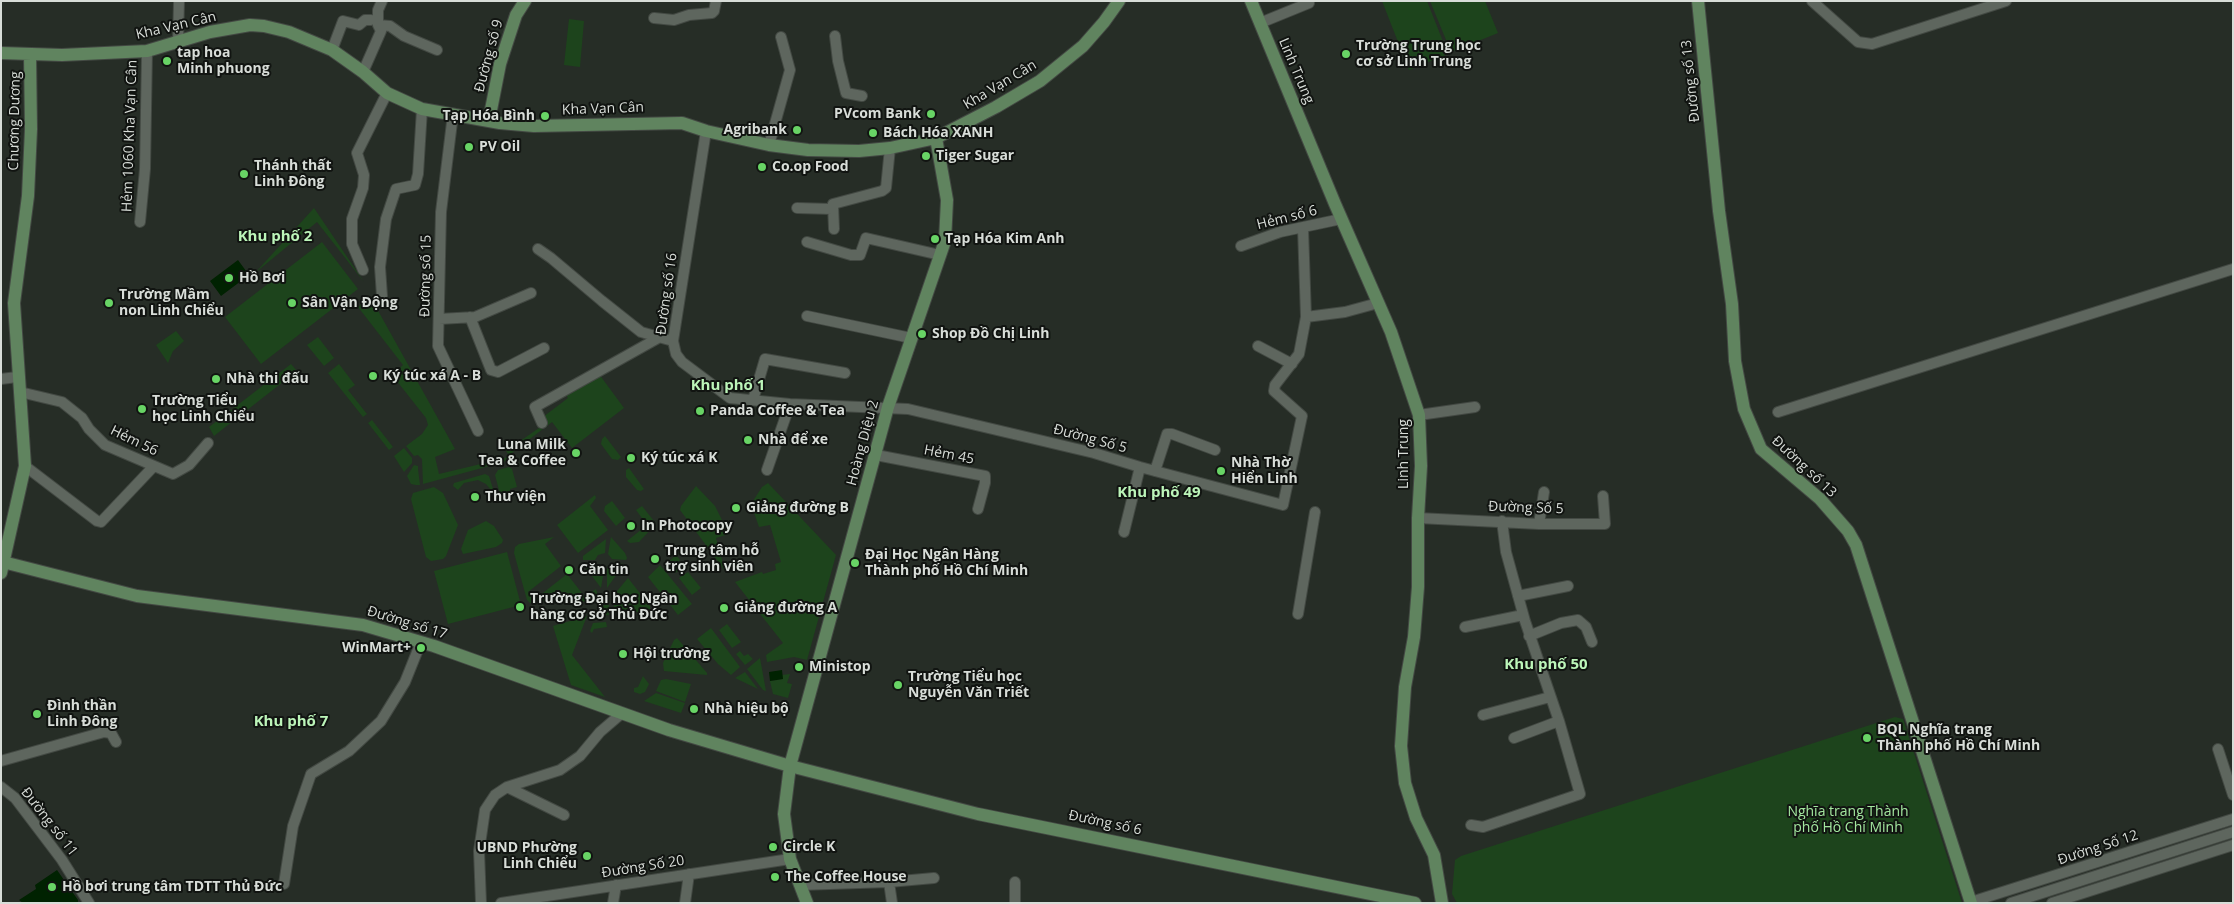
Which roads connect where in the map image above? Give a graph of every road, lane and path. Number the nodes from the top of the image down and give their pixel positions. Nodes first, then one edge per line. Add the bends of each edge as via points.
1 (179, 1) edge
2 (382, 1) edge
3 (525, 1) edge
4 (716, 1) edge
5 (1250, 1) edge
6 (1698, 1) edge
7 (1812, 1) edge
8 (2006, 1) edge
9 (1117, 2) edge
10 (1309, 3) dead end
11 (654, 18) dead end
12 (374, 22) junction
13 (1260, 23) junction
14 (835, 36) dead end
15 (781, 37) dead end
16 (178, 42) junction
17 (332, 50) junction
18 (437, 50) dead end
19 (147, 51) junction
20 (1, 53) edge
21 (30, 55) junction
22 (363, 72) junction
23 (387, 93) junction
24 (862, 96) dead end
25 (422, 109) junction
26 (453, 114) junction
27 (489, 120) junction
28 (706, 131) junction
29 (936, 138) junction
30 (769, 145) junction
31 (890, 148) junction
32 (796, 208) dead end
33 (832, 209) junction
34 (1341, 219) junction
35 (140, 222) dead end
36 (1303, 228) junction
37 (834, 229) dead end
38 (807, 242) dead end
39 (1241, 246) dead end
40 (538, 248) dead end
41 (940, 254) junction
42 (2233, 269) edge
43 (363, 270) dead end
44 (531, 293) dead end
45 (382, 296) dead end
46 (1378, 303) junction
47 (807, 316) dead end
48 (1306, 317) junction
49 (470, 318) junction
50 (439, 319) junction
51 (660, 337) junction
52 (911, 338) junction
53 (673, 341) junction
54 (1258, 346) dead end
55 (544, 348) dead end
56 (1292, 364) junction
57 (845, 373) dead end
58 (17, 377) junction
59 (1, 379) edge
60 (20, 392) junction
61 (753, 400) junction
62 (790, 404) junction
63 (888, 407) junction
64 (1475, 407) dead end
65 (1778, 412) dead end
66 (1419, 415) junction
67 (542, 423) dead end
68 (478, 431) dead end
69 (208, 443) dead end
70 (1215, 450) dead end
71 (876, 455) junction
72 (25, 466) junction
73 (154, 466) junction
74 (1140, 468) junction
75 (766, 470) dead end
76 (1155, 471) junction
77 (1544, 492) dead end
78 (1603, 496) dead end
79 (978, 509) dead end
80 (1315, 512) dead end
81 (1418, 518) junction
82 (1502, 521) junction
83 (1539, 524) junction
84 (1124, 532) dead end
85 (2, 568) edge
86 (1568, 586) dead end
87 (1518, 596) junction
88 (1298, 614) dead end
89 (1523, 615) junction
90 (1465, 627) dead end
91 (1529, 636) junction
92 (421, 642) junction
93 (1592, 642) dead end
94 (1550, 697) junction
95 (621, 714) junction
96 (1483, 715) dead end
97 (1559, 721) junction
98 (1514, 738) dead end
99 (116, 742) dead end
100 (2218, 749) dead end
101 (1, 761) edge
102 (790, 766) junction
103 (1, 787) edge
104 (507, 787) junction
105 (2233, 795) edge
106 (564, 815) dead end
107 (2233, 819) edge
108 (1471, 825) dead end
109 (2233, 832) edge
110 (2233, 845) edge
111 (790, 859) junction
112 (689, 874) junction
113 (934, 878) dead end
114 (889, 882) junction
115 (1015, 882) dead end
116 (284, 884) dead end
117 (616, 885) junction
118 (800, 885) junction
119 (546, 899) edge
120 (506, 902) edge
121 (89, 903) edge
122 (481, 903) edge
123 (613, 903) edge
124 (685, 903) edge
125 (807, 903) edge
126 (892, 903) edge
127 (1015, 903) edge
128 (1415, 903) edge
129 (1442, 903) edge
130 (1971, 903) edge
131 (2011, 903) edge
132 (2052, 903) edge

1 - 16 street
2 - 12 street
3 - 27 street, Đường số 9 via 516,15 500,64
4 - 11 street via 712,13 674,20
5 - 13 street, Linh Trung
6 - 130 street, Đường số 13 via 1732,304 1735,361 1744,408 1761,450 1820,500 1856,545
7 - 8 street via 1858,42 1872,44
9 - 29 street, Kha Vạn Cân via 1083,46 1040,81
10 - 13 street
12 - 17 street via 365,20 360,25 342,21
12 - 18 street via 390,26 404,36
12 - 22 street via 381,31
13 - 34 street, Linh Trung
14 - 24 street via 846,93
15 - 30 street via 790,70
16 - 17 street, Kha Vạn Cân via 250,25 288,32
16 - 19 street, Kha Vạn Cân
17 - 22 street, Kha Vạn Cân
19 - 21 street, Kha Vạn Cân
19 - 35 street, Hẻm 1060 Kha Vạn Cân via 145,169
20 - 21 street
21 - 58 street, Chương Dương via 28,196 14,303
22 - 23 street, Kha Vạn Cân
23 - 25 street, Kha Vạn Cân
23 - 43 street via 358,153 364,175 352,219 352,244
25 - 26 street, Kha Vạn Cân
25 - 45 street via 415,185 396,189 386,220 380,267
26 - 27 street, Kha Vạn Cân
26 - 50 street, Đường số 15 via 441,212
27 - 28 street, Kha Vạn Cân via 534,126 682,123
28 - 30 street, Kha Vạn Cân
28 - 53 street, Đường số 16
29 - 31 street, Kha Vạn Cân
29 - 41 street, Hoàng Diệu 2 via 947,200 945,241
30 - 31 street, Kha Vạn Cân via 808,150
31 - 33 street via 886,188 837,202
32 - 33 street
33 - 37 street
34 - 36 street, Hẻm số 6
34 - 46 street, Linh Trung
36 - 39 street, Hẻm số 6 via 1280,232
36 - 48 street
38 - 41 street via 851,255 860,254 866,238
40 - 51 street via 641,332
41 - 52 street, Hoàng Diệu 2
42 - 65 street
44 - 49 street
46 - 48 street via 1345,312
46 - 66 street, Linh Trung
47 - 52 street
48 - 56 street via 1299,354
49 - 50 street
49 - 55 street via 491,370 498,372
50 - 68 street, Đường số 15 via 438,346
51 - 53 street
51 - 67 street via 535,407
52 - 63 street, Hoàng Diệu 2
53 - 61 street, Đường số 16 via 682,362 705,380 730,398
54 - 56 street
56 - 76 street, Đường Số 5 via 1274,391 1302,416 1283,505
57 - 61 street via 764,359
58 - 59 street
58 - 60 street, Chương Dương
60 - 72 street, Chương Dương
60 - 73 street, Hẻm 56 via 62,402 82,418 105,445
61 - 62 street, Đường số 16
62 - 63 street, Đường số 16
62 - 75 street
63 - 71 street, Hoàng Diệu 2
63 - 74 street, Đường Số 5 via 1085,451
64 - 66 street
66 - 81 street, Linh Trung
69 - 73 street, Hẻm 56 via 189,465 173,474
70 - 76 street via 1167,434
71 - 79 street, Hẻm 45 via 985,476
71 - 102 street, Hoàng Diệu 2
72 - 73 street via 101,522
72 - 85 street, Chương Dương
74 - 76 street, Đường Số 5
74 - 84 street
77 - 83 street
78 - 83 street, Đường Số 5 via 1605,524
80 - 88 street
81 - 82 street, Đường Số 5
81 - 129 street, Linh Trung via 1418,587 1401,746 1405,783 1416,818 1434,855
82 - 83 street, Đường Số 5
82 - 87 street via 1506,552
85 - 92 street, Đường số 17 via 136,596 363,625
86 - 87 street
87 - 89 street
89 - 90 street
89 - 91 street
91 - 93 street via 1578,620 1586,627
91 - 94 street
92 - 95 street, Đường số 17
92 - 116 street via 405,682 381,721 349,751 311,774 293,826
94 - 96 street
94 - 97 street
95 - 102 street, Đường số 17
95 - 104 street via 580,756 560,770
97 - 98 street
97 - 108 street via 1580,794 1483,827
99 - 101 street via 111,734 104,732
100 - 105 street
102 - 111 street, Hoàng Diệu 2 via 784,814
102 - 128 street, Đường số 6 via 978,814
103 - 121 street, Đường số 11 via 15,798 62,860
104 - 106 street
104 - 122 street via 485,810 479,851
107 - 130 street, Đường Số 12
109 - 131 street, Đường Số 12
110 - 132 street
111 - 112 street, Đường Số 20
111 - 118 street, Hoàng Diệu 2
112 - 117 street, Đường Số 20
112 - 124 street
113 - 114 street
114 - 118 street
114 - 126 street
115 - 127 street
117 - 119 street, Đường Số 20
117 - 123 street
118 - 125 street, Hoàng Diệu 2
119 - 120 street, Đường Số 20

